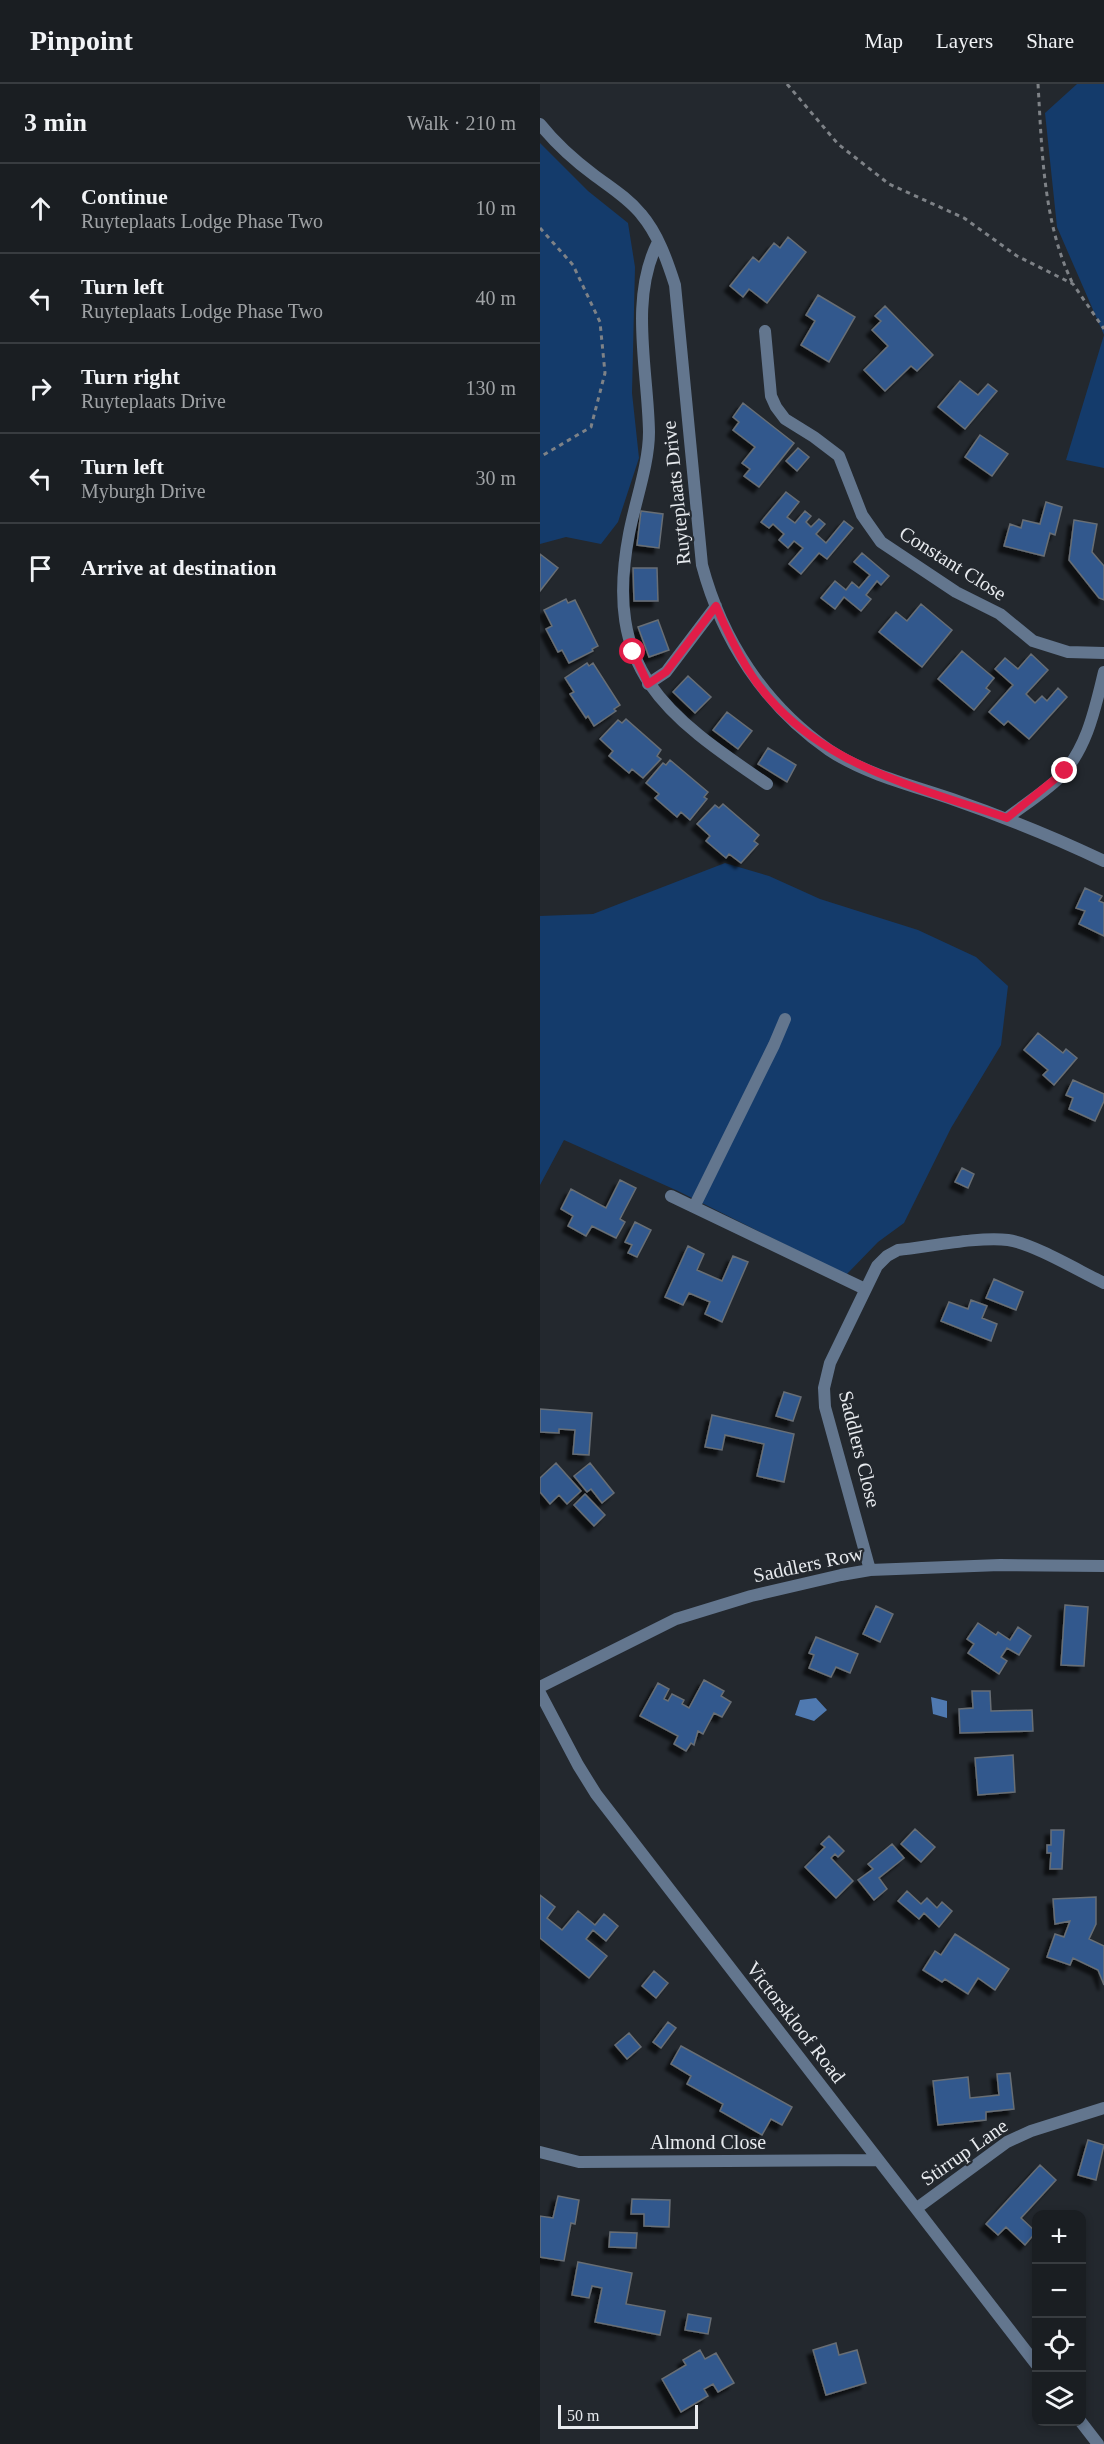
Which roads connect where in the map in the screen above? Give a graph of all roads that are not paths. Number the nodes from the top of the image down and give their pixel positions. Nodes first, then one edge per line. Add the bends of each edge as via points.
1 (540, 124) edge
2 (658, 242) junction
3 (765, 331) dead end
4 (716, 606) junction
5 (1104, 653) edge
6 (1104, 672) edge
7 (648, 684) junction
8 (767, 784) dead end
9 (1007, 818) junction
10 (1104, 861) edge
11 (785, 1019) dead end
12 (671, 1196) dead end
13 (694, 1207) junction
14 (1104, 1283) edge
15 (865, 1289) junction
16 (1104, 1566) edge
17 (870, 1570) junction
18 (540, 1687) edge
19 (540, 1694) edge
20 (1104, 2108) edge
21 (540, 2152) edge
22 (878, 2160) junction
23 (917, 2208) junction
24 (1032, 2359) edge
25 (1085, 2426) edge
26 (1098, 2444) edge

1 - 2 street, Ruyteplaats Drive via 569,155 633,205
2 - 4 street, Ruyteplaats Drive via 675,285 702,565
2 - 7 street via 649,263 644,295 649,434 628,536 623,593 633,652
3 - 5 street, Constant Close via 771,396 776,407 785,419 839,456 862,515 881,542 956,592 1000,614 1033,640 1068,652
4 - 7 street via 666,672
4 - 9 street, Ruyteplaats Drive via 748,669 770,699 830,750 873,772
6 - 9 street via 1088,732 1072,761 1058,779
7 - 8 street via 702,738
9 - 10 street, Ruyteplaats Drive
11 - 13 street
12 - 13 street
13 - 15 street
14 - 15 street, Saddlers Close via 1027,1246 992,1240 898,1250 877,1266
15 - 17 street, Saddlers Close via 830,1363 824,1396
16 - 17 street, Saddlers Row
17 - 18 street, Saddlers Row via 751,1596 676,1619
19 - 22 street, Victorskloof Road via 596,1794
20 - 23 street, Stirrup Lane via 1007,2142
21 - 22 street, Almond Close via 579,2162
22 - 23 street, Victorskloof Road
23 - 24 street, Victorskloof Road
25 - 26 street

